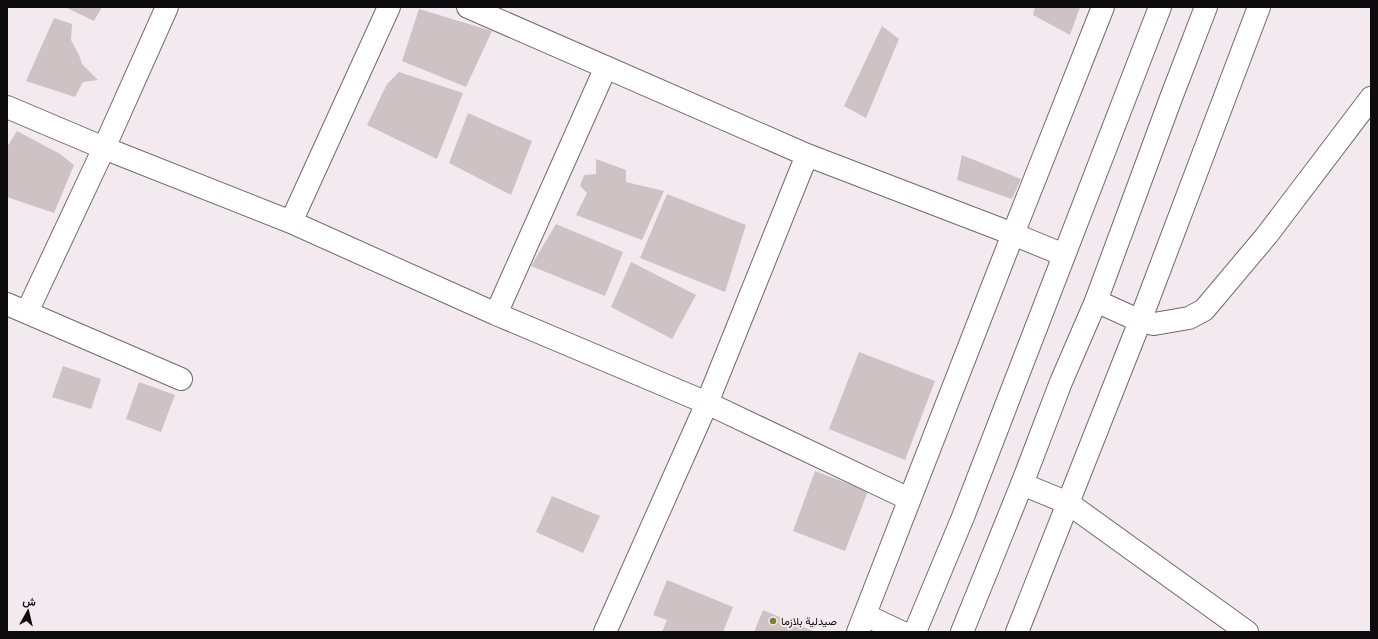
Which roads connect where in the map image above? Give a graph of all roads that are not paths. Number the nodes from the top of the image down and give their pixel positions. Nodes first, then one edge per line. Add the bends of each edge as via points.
1 (167, 7) edge
2 (389, 7) edge
3 (468, 7) edge
4 (1103, 7) edge
5 (1160, 7) edge
6 (1206, 7) edge
7 (1259, 7) edge
8 (606, 67) junction
9 (1371, 98) edge
10 (7, 107) edge
11 (104, 148) junction
12 (807, 156) junction
13 (291, 222) junction
14 (1013, 234) junction
15 (1064, 254) junction
16 (1096, 301) junction
17 (7, 304) edge
18 (27, 312) junction
19 (496, 314) junction
20 (1140, 321) junction
21 (181, 379) dead end
22 (707, 403) junction
23 (1022, 484) junction
24 (909, 499) junction
25 (1068, 503) junction
26 (862, 624) edge
27 (605, 632) edge
28 (901, 632) edge
29 (915, 632) edge
30 (962, 632) edge
31 (1017, 632) edge
32 (1247, 632) edge

1 - 11 main road
2 - 13 main road
3 - 8 main road
4 - 14 main road
5 - 15 main road
6 - 16 main road
7 - 20 main road
8 - 12 main road
8 - 19 main road
9 - 20 main road via 1267,235 1204,310 1190,318 1179,320 1154,324
10 - 11 main road
11 - 13 main road
11 - 18 main road
12 - 14 main road
12 - 22 main road
13 - 19 main road
14 - 15 main road
14 - 24 main road
15 - 29 main road via 963,517
16 - 20 main road
16 - 23 main road via 1061,382
17 - 18 main road
18 - 21 main road
19 - 22 main road
20 - 25 main road
22 - 24 main road
22 - 27 main road
23 - 25 main road
23 - 30 main road
24 - 26 main road
25 - 31 main road
25 - 32 main road
26 - 28 main road

